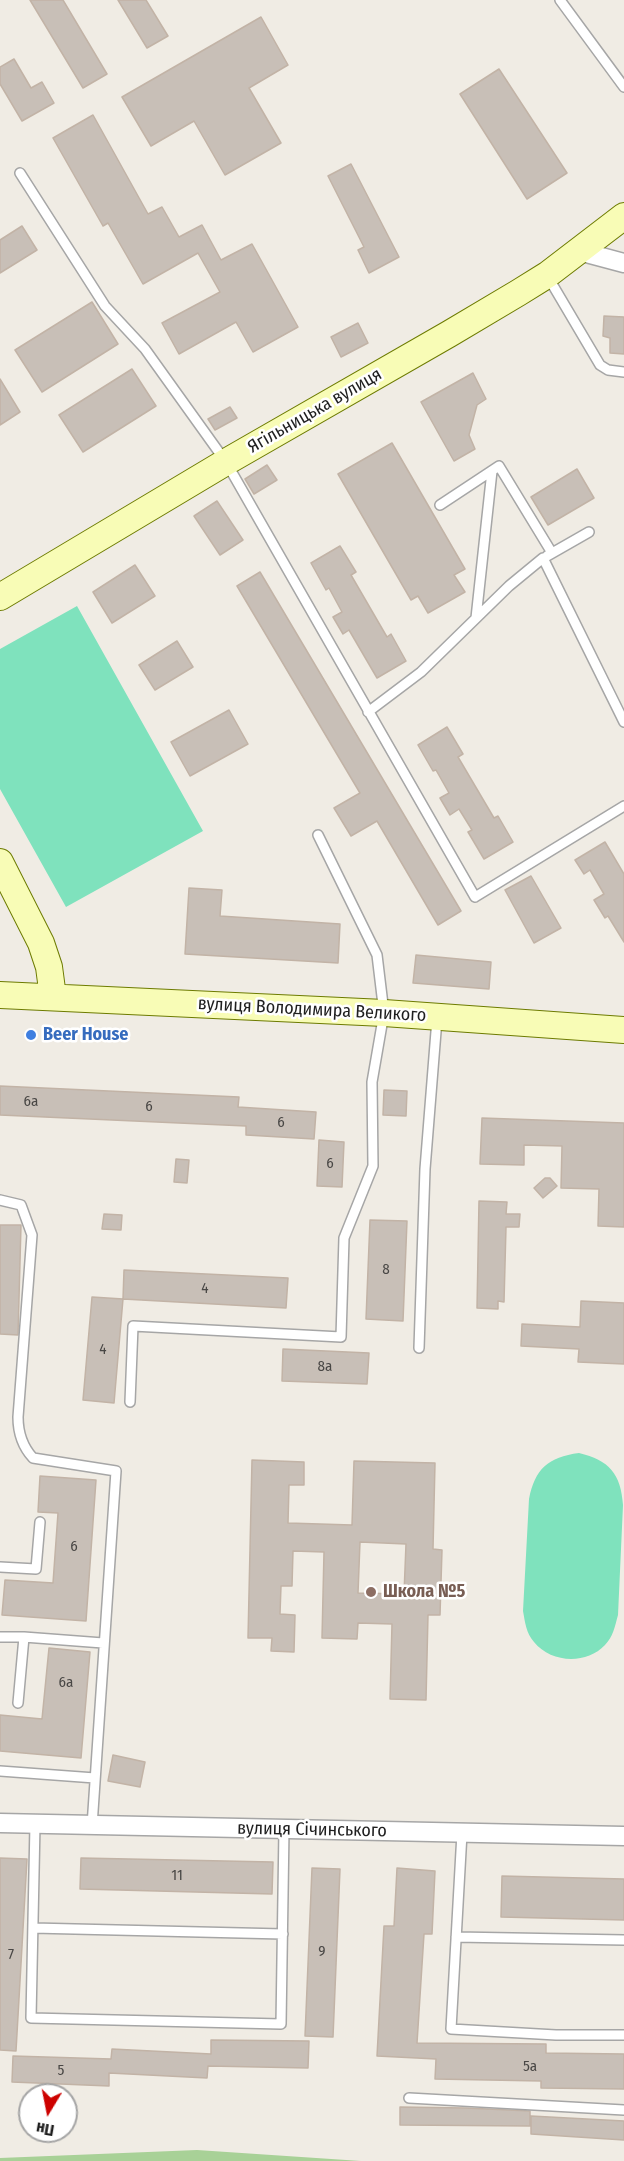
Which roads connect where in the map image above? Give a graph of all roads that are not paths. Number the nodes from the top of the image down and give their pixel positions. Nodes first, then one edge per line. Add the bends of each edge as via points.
1 (560, 0) edge
2 (624, 87) edge
3 (20, 173) dead end
4 (624, 216) edge
5 (579, 251) junction
6 (624, 263) edge
7 (546, 275) junction
8 (624, 372) edge
9 (226, 462) junction
10 (492, 471) junction
11 (440, 504) dead end
12 (589, 532) dead end
13 (547, 556) junction
14 (0, 597) edge
15 (476, 618) junction
16 (368, 712) junction
17 (624, 722) edge
18 (624, 806) edge
19 (318, 835) dead end
20 (0, 862) edge
21 (0, 994) edge
22 (53, 997) junction
23 (384, 1013) junction
24 (437, 1016) junction
25 (624, 1030) edge
26 (0, 1200) edge
27 (419, 1348) dead end
28 (130, 1402) dead end
29 (40, 1522) dead end
30 (0, 1567) edge
31 (0, 1637) edge
32 (24, 1637) junction
33 (103, 1642) junction
34 (18, 1703) dead end
35 (0, 1771) edge
36 (95, 1778) junction
37 (0, 1823) edge
38 (35, 1824) junction
39 (92, 1826) junction
40 (284, 1829) junction
41 (462, 1833) junction
42 (624, 1836) edge
43 (33, 1928) junction
44 (283, 1934) junction
45 (456, 1937) junction
46 (624, 1940) edge
47 (624, 2035) edge
48 (409, 2098) dead end
49 (624, 2110) edge

1 - 2 lane
3 - 9 lane via 105,306 145,349
4 - 5 main road, Ягільницька вулиця
5 - 6 street
5 - 7 main road, Ягільницька вулиця
7 - 8 lane via 600,365
7 - 9 main road, Ягільницька вулиця
9 - 14 main road, Ягільницька вулиця
9 - 16 lane
10 - 11 lane
10 - 13 lane via 499,466
10 - 15 lane
12 - 13 lane
13 - 15 lane
13 - 17 lane
15 - 16 lane via 421,672
16 - 18 lane via 475,897
19 - 23 lane via 377,955
20 - 22 main road via 41,943
21 - 22 main road, вулиця Володимира Великого
22 - 23 main road, вулиця Володимира Великого
23 - 24 main road, вулиця Володимира Великого
23 - 28 lane via 372,1082 373,1166 344,1239 341,1336 133,1326
24 - 25 main road, вулиця Володимира Великого
24 - 27 lane via 425,1169
26 - 33 lane via 21,1205 32,1235 18,1417 25,1447 33,1458 116,1471
29 - 30 lane via 36,1569
31 - 32 lane
32 - 33 lane
32 - 34 lane
33 - 36 lane
35 - 36 lane
36 - 39 lane
37 - 38 street, вулиця Січинського
38 - 39 street, вулиця Січинського
38 - 43 lane
39 - 40 street, вулиця Січинського
40 - 41 street, вулиця Січинського
40 - 44 lane
41 - 42 street, вулиця Січинського
41 - 45 lane
43 - 44 lane
43 - 44 lane via 31,2018 281,2025
45 - 46 lane
45 - 47 lane via 451,2029
48 - 49 lane

